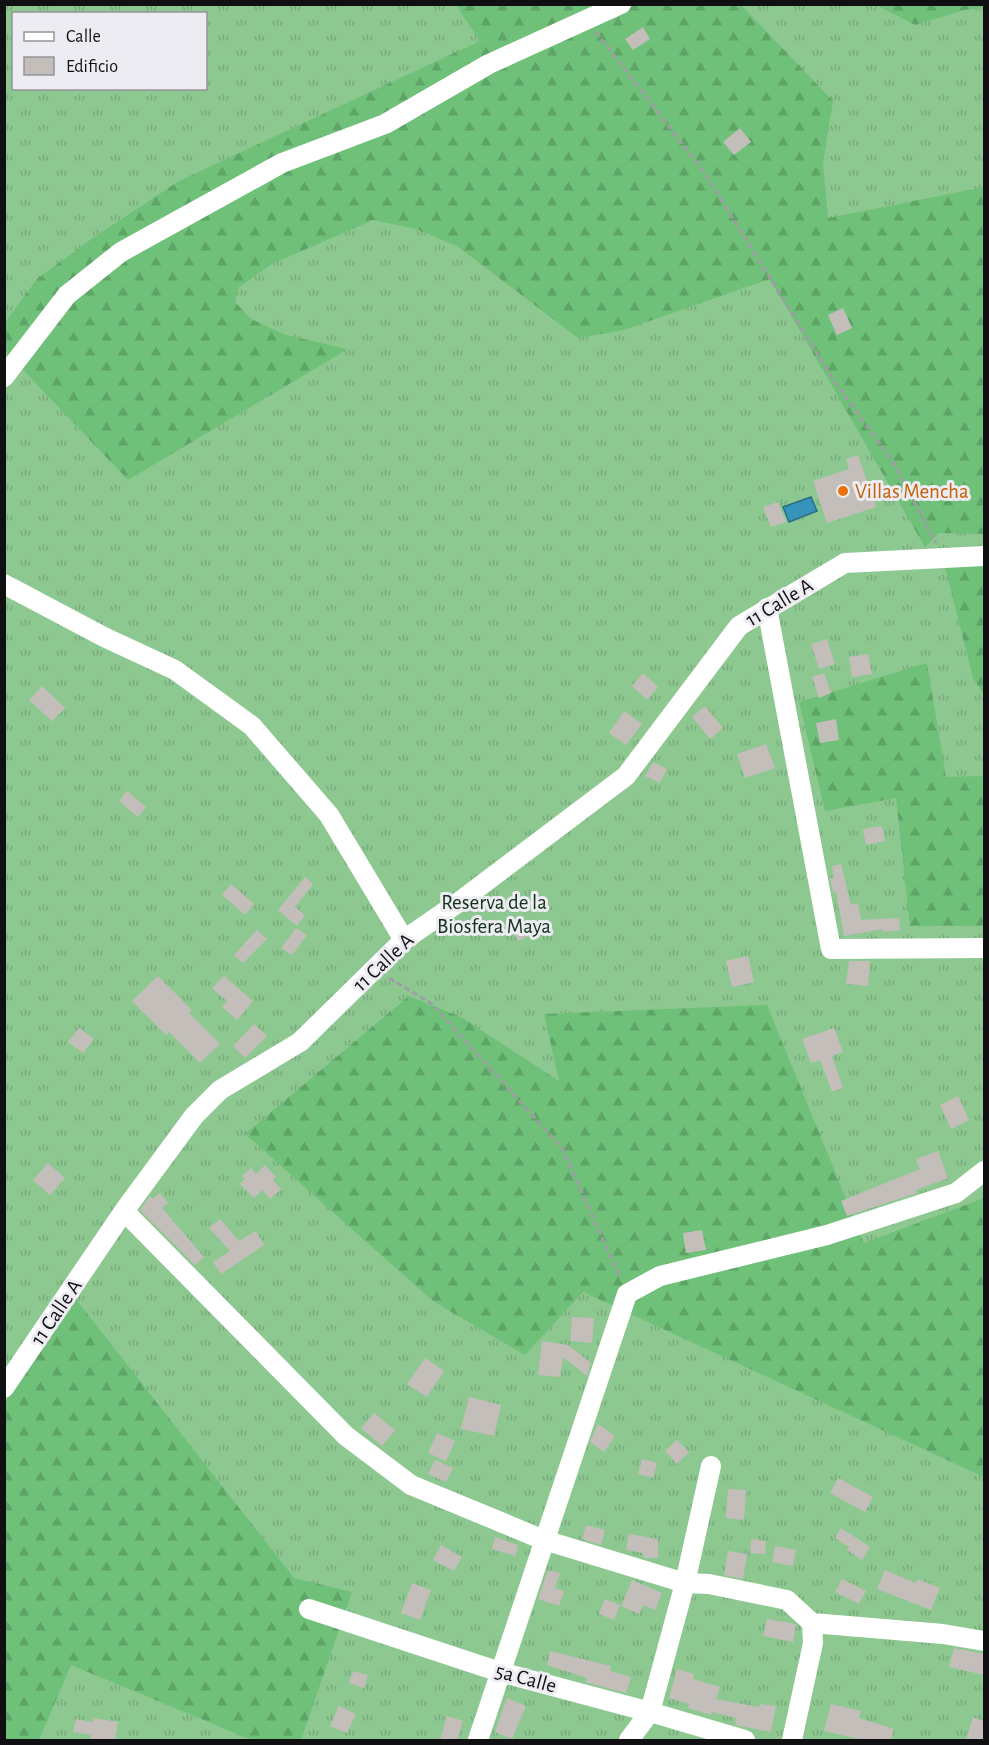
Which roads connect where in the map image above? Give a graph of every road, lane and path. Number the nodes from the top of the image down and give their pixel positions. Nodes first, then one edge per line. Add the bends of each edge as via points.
1 (621, 4) edge
2 (587, 21) junction
3 (4, 377) edge
4 (984, 556) edge
5 (944, 557) junction
6 (4, 584) edge
7 (767, 609) junction
8 (404, 940) junction
9 (984, 948) edge
10 (374, 969) junction
11 (984, 1171) edge
12 (124, 1211) junction
13 (627, 1294) junction
14 (4, 1388) edge
15 (711, 1466) dead end
16 (544, 1540) junction
17 (685, 1583) junction
18 (309, 1609) dead end
19 (812, 1623) junction
20 (984, 1641) edge
21 (500, 1672) junction
22 (650, 1712) junction
23 (478, 1740) edge
24 (629, 1740) edge
25 (745, 1740) edge
26 (792, 1740) edge

1 - 2 street
2 - 3 street via 489,64 385,124 282,163 121,252 67,295
2 - 5 path via 704,172 833,379 893,462
4 - 5 street, 11 Calle A
5 - 7 street, 11 Calle A via 845,562
6 - 8 street via 175,670 252,726 329,815
7 - 8 street, 11 Calle A via 739,626 626,776
7 - 9 street via 831,949
8 - 10 street, 11 Calle A
10 - 12 street, 11 Calle A via 300,1042 220,1090 194,1116
10 - 13 path via 432,1004 562,1148
11 - 13 street via 956,1194 827,1235 660,1276
12 - 14 street, 11 Calle A
12 - 16 street via 346,1436 411,1485
13 - 16 street
15 - 17 street
16 - 17 street
16 - 21 street
17 - 19 street via 787,1600
17 - 22 street
18 - 21 street, 5a Calle
19 - 20 street
19 - 26 street via 813,1643
21 - 22 street, 5a Calle
21 - 23 street
22 - 24 street
22 - 25 street, 5a Calle

